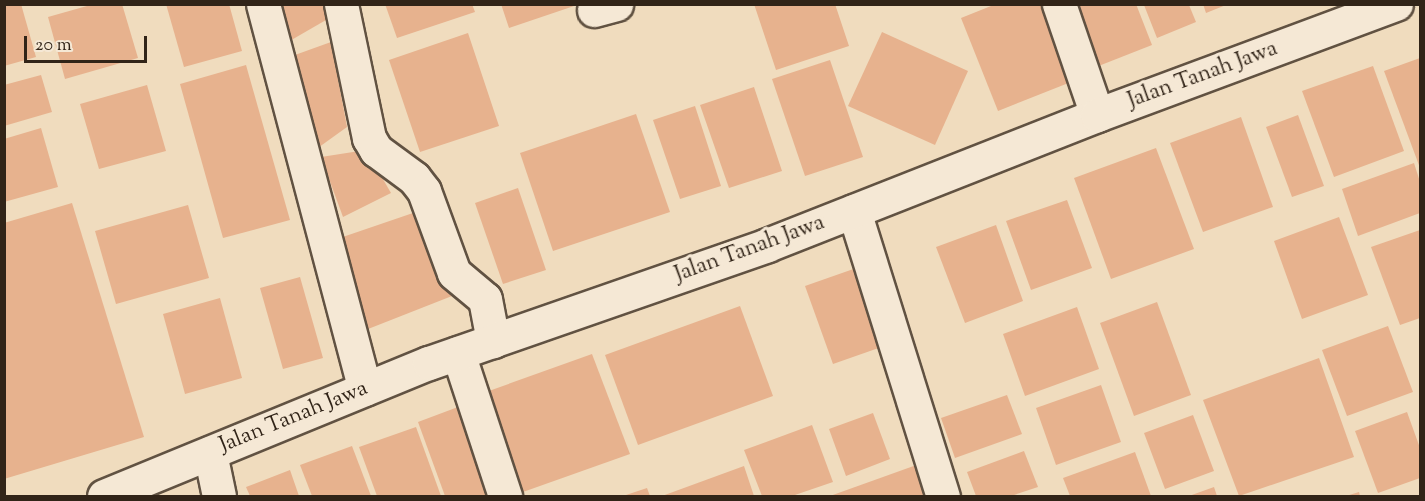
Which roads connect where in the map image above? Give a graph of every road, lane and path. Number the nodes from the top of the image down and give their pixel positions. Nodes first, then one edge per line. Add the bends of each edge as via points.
1 (263, 4) edge
2 (341, 4) edge
3 (1059, 4) edge
4 (1396, 4) edge
5 (1097, 115) junction
6 (854, 211) junction
7 (494, 341) junction
8 (458, 353) junction
9 (365, 389) junction
10 (210, 453) junction
11 (104, 496) edge
12 (219, 496) edge
13 (505, 496) edge
14 (943, 496) edge

1 - 9 street
2 - 7 street via 369,138 376,150 414,178 424,191 454,273 485,299
3 - 5 street
4 - 5 street, Jalan Tanah Jawa
5 - 6 street, Jalan Tanah Jawa
6 - 7 street, Jalan Tanah Jawa
6 - 14 street
7 - 8 street, Jalan Tanah Jawa
8 - 9 street, Jalan Tanah Jawa
8 - 13 street
9 - 10 street, Jalan Tanah Jawa
10 - 11 street, Jalan Tanah Jawa
10 - 12 street

